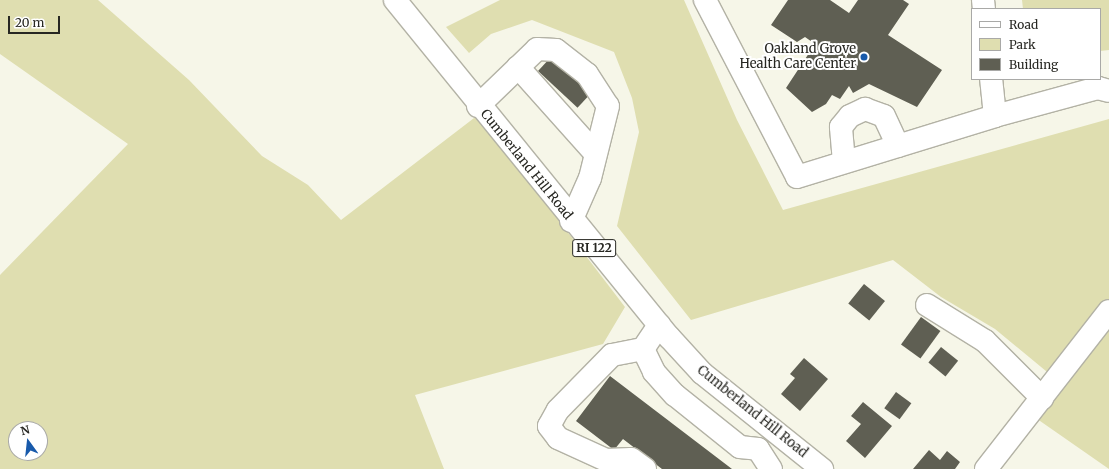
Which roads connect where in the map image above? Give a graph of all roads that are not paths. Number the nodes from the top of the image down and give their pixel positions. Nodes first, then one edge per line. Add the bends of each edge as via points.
1 (394, 0) edge
2 (705, 0) edge
3 (518, 67) junction
4 (992, 80) edge
5 (1109, 91) edge
6 (478, 106) junction
7 (995, 116) junction
8 (898, 146) junction
9 (595, 153) junction
10 (844, 162) junction
11 (571, 220) junction
12 (927, 305) dead end
13 (1109, 311) edge
14 (659, 325) junction
15 (643, 349) junction
16 (1042, 398) junction
17 (773, 430) junction
18 (758, 449) junction
19 (645, 469) edge
20 (771, 469) edge
21 (822, 469) edge
22 (986, 469) edge

1 - 6 main road, Cumberland Hill Road / RI 122
2 - 10 main road via 797,177
3 - 6 main road
3 - 9 main road
3 - 9 main road via 537,49 556,50 587,74 608,106
4 - 7 main road
5 - 7 main road via 1098,88
6 - 11 main road, Cumberland Hill Road / RI 122
7 - 8 main road
8 - 10 main road
8 - 10 main road via 884,116 865,109 850,116 841,127
9 - 11 main road via 590,178
11 - 14 main road, Cumberland Hill Road / RI 122
12 - 16 main road via 985,341
13 - 16 main road
14 - 15 main road
14 - 17 main road, Cumberland Hill Road / RI 122 via 702,373
15 - 18 main road via 654,372 675,395 740,447
15 - 19 main road via 612,355 558,410 549,426 558,438 606,460 631,459
16 - 22 main road
17 - 18 main road
17 - 21 main road, Cumberland Hill Road / RI 122
18 - 20 main road

